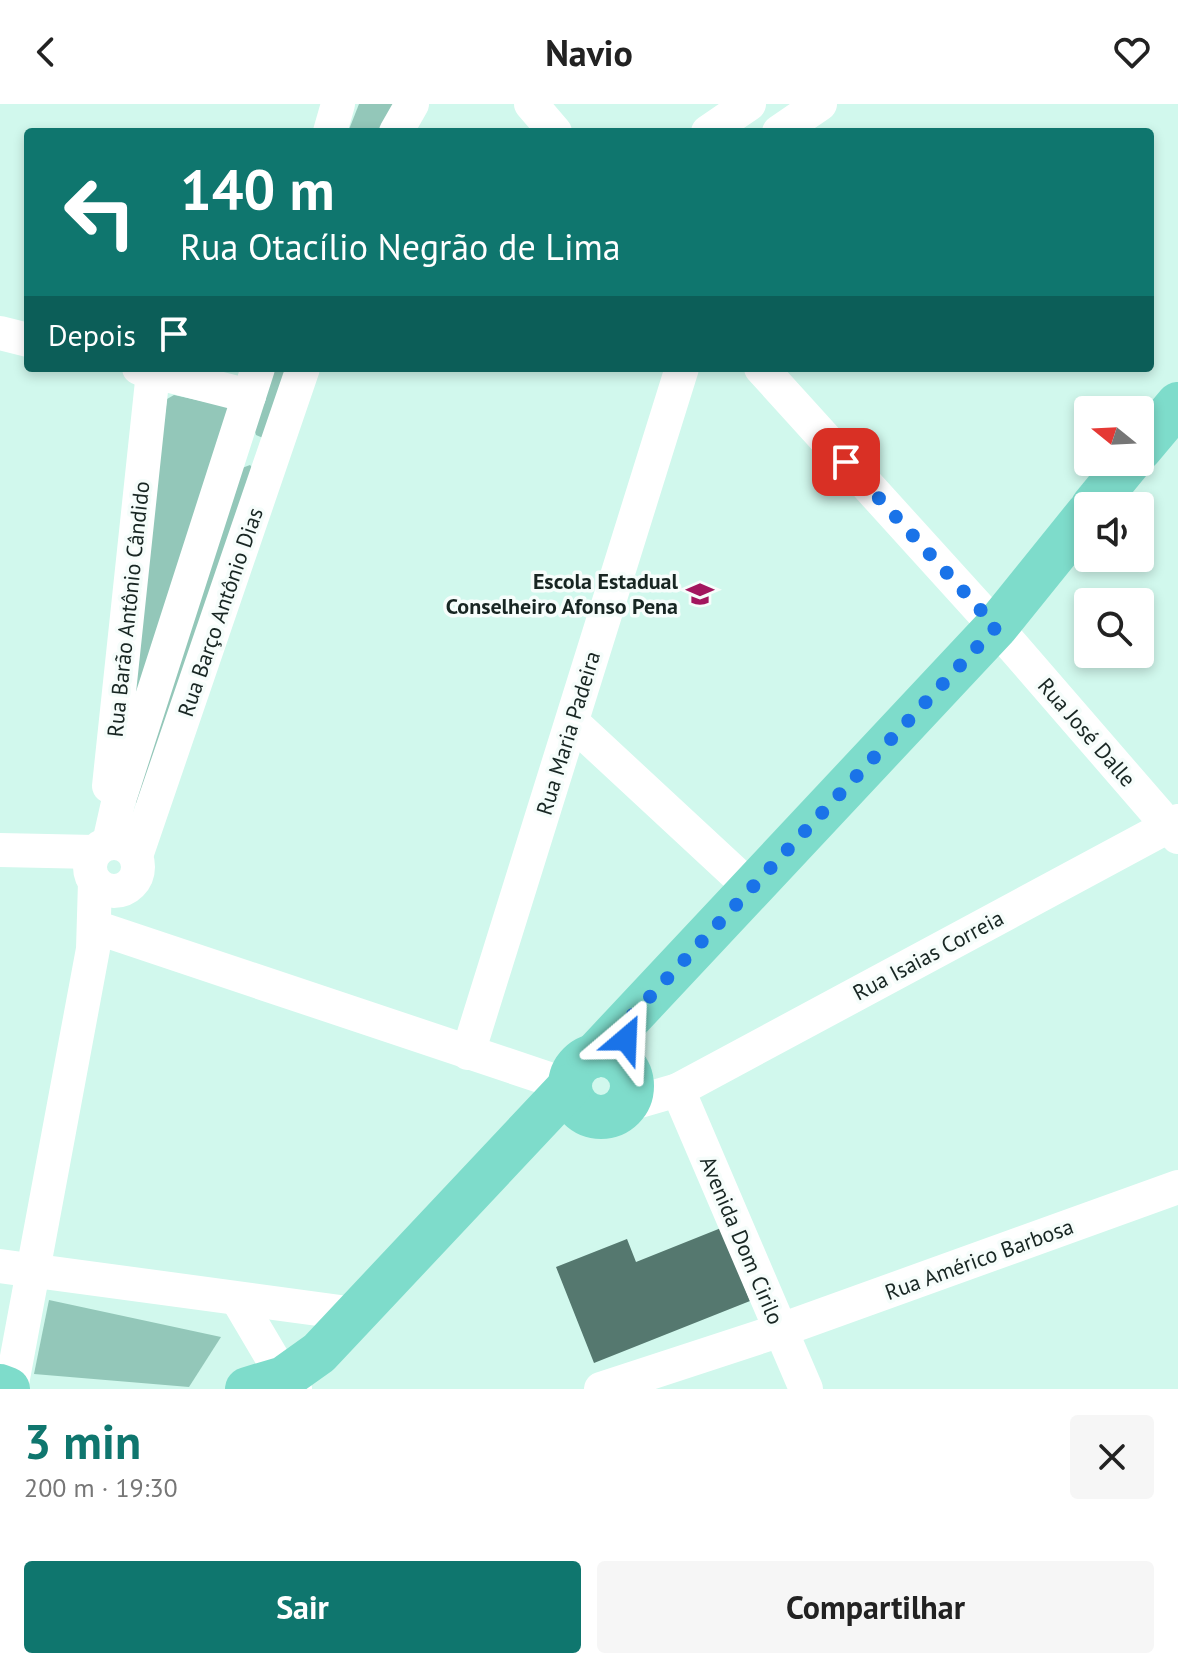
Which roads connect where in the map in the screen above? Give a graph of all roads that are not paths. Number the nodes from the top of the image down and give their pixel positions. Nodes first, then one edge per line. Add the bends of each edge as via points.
1 (338, 104) edge
2 (412, 104) edge
3 (531, 104) edge
4 (749, 104) edge
5 (820, 104) edge
6 (331, 128) edge
7 (398, 128) edge
8 (552, 128) edge
9 (714, 128) edge
10 (785, 128) edge
11 (0, 333) edge
12 (24, 339) edge
13 (146, 372) edge
14 (164, 372) edge
15 (302, 372) edge
16 (681, 372) edge
17 (765, 372) edge
18 (254, 382) edge
19 (1178, 404) edge
20 (1154, 432) edge
21 (233, 442) junction
22 (274, 456) junction
23 (1118, 476) edge
24 (1104, 492) edge
25 (1074, 530) edge
26 (996, 627) junction
27 (572, 722) junction
28 (1175, 828) edge
29 (8, 851) edge
30 (108, 863) junction
31 (752, 889) junction
32 (98, 939) junction
33 (468, 1053) junction
34 (595, 1068) junction
35 (678, 1090) junction
36 (617, 1111) junction
37 (488, 1177) junction
38 (1178, 1187) edge
39 (15, 1268) edge
40 (238, 1300) junction
41 (355, 1314) junction
42 (781, 1330) junction
43 (276, 1385) edge
44 (0, 1386) edge
45 (9, 1389) edge
46 (601, 1389) edge
47 (806, 1389) edge

1 - 6 street
2 - 7 street
3 - 8 street
4 - 9 street
5 - 10 street
11 - 12 street
13 - 30 street, Rua Barão Antônio Cândido
14 - 18 street
15 - 22 street, Rua Barço Antônio Dias
16 - 27 street, Rua Maria Padeira
17 - 26 street, Rua José Dalle
18 - 21 street, Rua Barço Antônio Dias
19 - 20 main road
21 - 22 street
21 - 30 street, Rua Barço Antônio Dias via 118,803
22 - 30 street, Rua Barço Antônio Dias
23 - 24 main road
25 - 26 main road
26 - 28 street, Rua José Dalle
26 - 31 main road
27 - 31 street
27 - 33 street, Rua Maria Padeira
28 - 35 street, Rua Isaias Correia
29 - 30 street
30 - 32 street, Rua Barço Antônio Dias
31 - 34 main road via 631,1017
32 - 33 street
32 - 39 street, Rua Barço Antônio Dias
33 - 34 street
34 - 36 main road via 574,1100 595,1117
34 - 37 main road
35 - 36 street, Rua Isaias Correia
35 - 42 street, Avenida Dom Cirilo
36 - 37 main road
37 - 41 main road
38 - 42 street, Rua Américo Barbosa
39 - 40 street
39 - 45 street, Rua Barço Antônio Dias
40 - 41 street
40 - 43 street
41 - 43 main road via 319,1353
42 - 46 street, Rua Américo Barbosa
42 - 47 street, Avenida Dom Cirilo
44 - 45 main road

